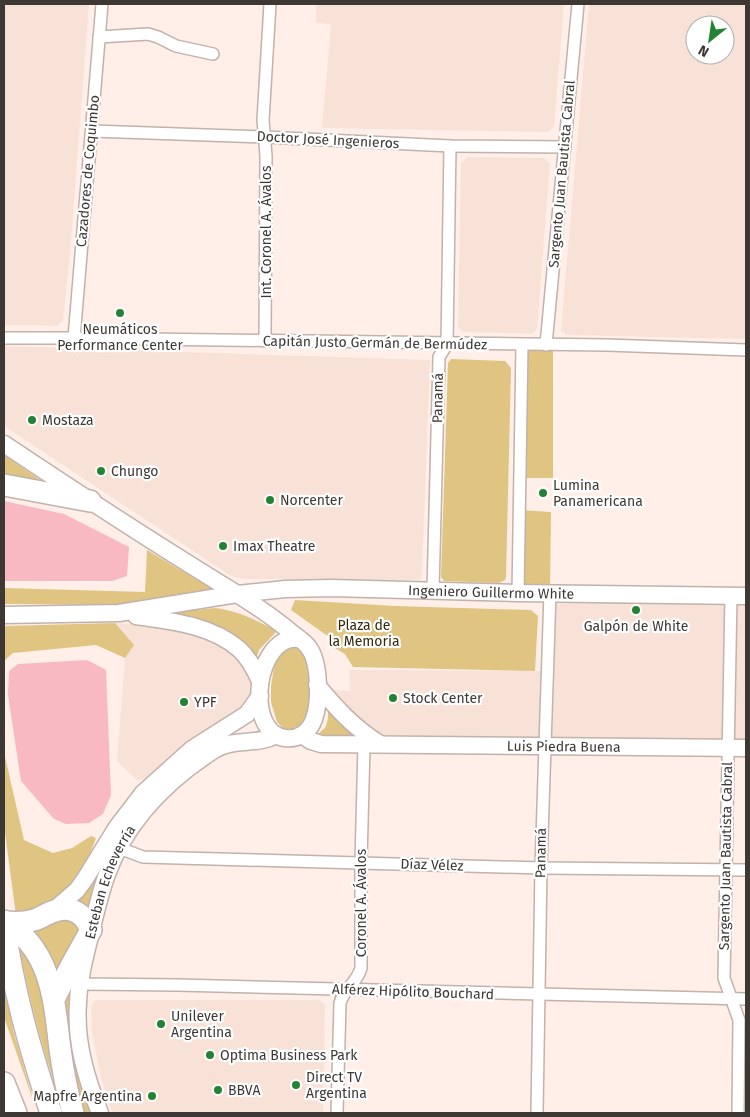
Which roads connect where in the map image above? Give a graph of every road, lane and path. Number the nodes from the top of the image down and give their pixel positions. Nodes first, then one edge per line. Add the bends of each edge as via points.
1 (102, 4) edge
2 (270, 4) edge
3 (578, 4) edge
4 (99, 37) junction
5 (213, 54) dead end
6 (92, 131) junction
7 (265, 137) junction
8 (450, 146) junction
9 (565, 146) junction
10 (4, 338) edge
11 (74, 338) junction
12 (265, 341) junction
13 (447, 344) junction
14 (522, 345) junction
15 (546, 345) junction
16 (746, 350) edge
17 (4, 444) edge
18 (4, 485) edge
19 (90, 501) junction
20 (433, 591) junction
21 (518, 593) junction
22 (237, 594) junction
23 (550, 594) junction
24 (739, 596) edge
25 (119, 613) junction
26 (4, 615) edge
27 (299, 639) junction
28 (317, 685) junction
29 (260, 688) junction
30 (276, 735) junction
31 (302, 735) junction
32 (372, 744) junction
33 (545, 747) junction
34 (728, 748) junction
35 (746, 748) edge
36 (119, 848) junction
37 (361, 862) junction
38 (541, 868) junction
39 (725, 869) junction
40 (746, 870) edge
41 (53, 911) junction
42 (5, 922) edge
43 (91, 930) junction
44 (80, 984) junction
45 (346, 990) junction
46 (540, 995) junction
47 (54, 999) junction
48 (731, 999) junction
49 (746, 999) edge
50 (4, 1083) edge
51 (16, 1113) edge
52 (51, 1113) edge
53 (73, 1113) edge
54 (100, 1113) edge
55 (336, 1113) edge
56 (537, 1113) edge
57 (738, 1113) edge

1 - 4 street, Cazadores de Coquimbo
2 - 7 street, Int. Coronel A. Ávalos via 263,120
3 - 9 street, Sargento Juan Bautista Cabral
4 - 5 street via 148,34 176,46
4 - 6 street, Cazadores de Coquimbo
6 - 7 street, Doctor José Ingenieros
6 - 11 street, Cazadores de Coquimbo
7 - 8 street, Doctor José Ingenieros
7 - 12 street, Int. Coronel A. Ávalos
8 - 9 street, Doctor José Ingenieros
8 - 13 street, Panamá
9 - 15 street, Sargento Juan Bautista Cabral
10 - 11 street, Capitán Justo Germán de Bermúdez
11 - 12 street, Capitán Justo Germán de Bermúdez
12 - 13 street, Capitán Justo Germán de Bermúdez
13 - 14 street, Capitán Justo Germán de Bermúdez
13 - 20 street, Panamá via 439,357
14 - 15 street, Capitán Justo Germán de Bermúdez
14 - 21 street
15 - 16 street, Capitán Justo Germán de Bermúdez
17 - 19 street
18 - 19 highway
19 - 22 street
20 - 21 street, Ingeniero Guillermo White
20 - 22 street, Ingeniero Guillermo White via 330,588
21 - 23 street, Ingeniero Guillermo White
22 - 25 street, Ingeniero Guillermo White
22 - 27 street
23 - 24 street, Ingeniero Guillermo White
23 - 33 street, Panamá
24 - 34 street, Sargento Juan Bautista Cabral
25 - 26 street
25 - 29 street via 178,622 221,638 245,656
27 - 28 street via 314,657
27 - 29 street via 288,639 275,648 264,666
28 - 31 street via 314,720
28 - 32 street via 346,720
29 - 30 street via 264,719
29 - 41 street, Esteban Echeverría via 248,714 192,749 143,793 77,890
30 - 31 street via 286,738
30 - 36 street, Esteban Echeverría via 228,743 186,769 153,798
31 - 32 street, Luis Piedra Buena via 322,744
32 - 33 street, Luis Piedra Buena
32 - 37 street, Coronel A. Ávalos
33 - 34 street, Luis Piedra Buena
33 - 38 street, Panamá
34 - 35 street, Luis Piedra Buena
34 - 39 street, Sargento Juan Bautista Cabral
36 - 37 street, Díaz Vélez via 143,857
36 - 43 street, Esteban Echeverría via 106,877
37 - 38 street, Díaz Vélez
37 - 45 street, Coronel A. Ávalos via 361,968 356,982
38 - 39 street, Díaz Vélez
38 - 46 street, Panamá
39 - 40 street, Díaz Vélez
39 - 48 street, Sargento Juan Bautista Cabral via 724,978
41 - 42 highway via 31,921
41 - 43 highway via 72,910 81,914
42 - 47 highway via 33,948
42 - 52 highway via 17,999
43 - 44 street, Esteban Echeverría
43 - 47 highway
44 - 45 street, Alférez Hipólito Bouchard
44 - 54 street, Esteban Echeverría via 78,1020 81,1052
45 - 46 street, Alférez Hipólito Bouchard
45 - 55 street, Coronel A. Ávalos via 340,1003
46 - 48 street, Alférez Hipólito Bouchard
46 - 56 street, Panamá
47 - 53 highway via 66,1089
48 - 49 street, Alférez Hipólito Bouchard
48 - 57 street, Sargento Juan Bautista Cabral via 739,1020
50 - 51 highway

